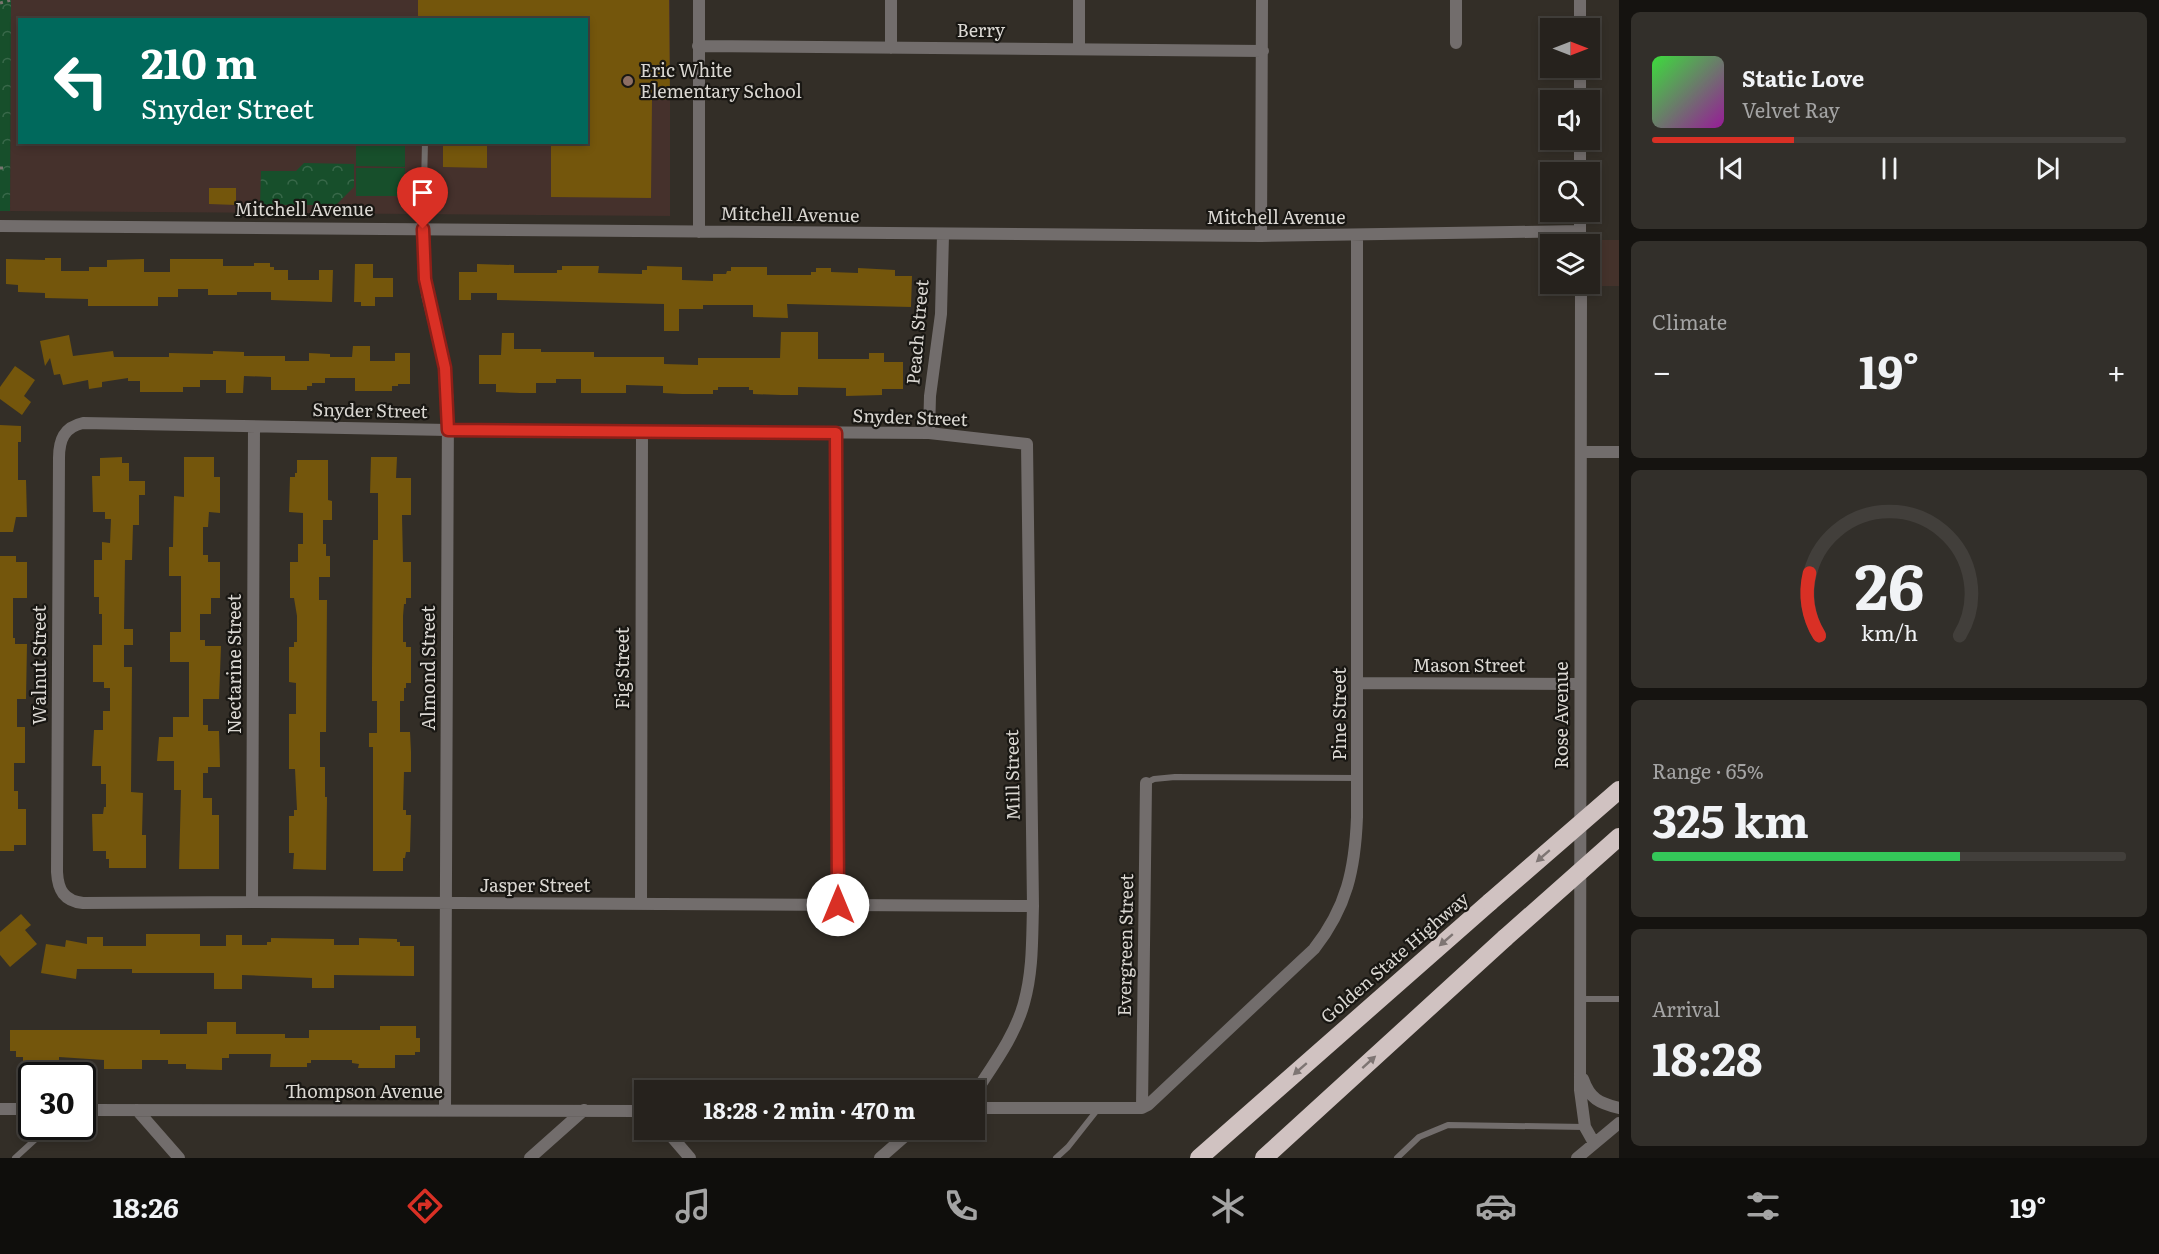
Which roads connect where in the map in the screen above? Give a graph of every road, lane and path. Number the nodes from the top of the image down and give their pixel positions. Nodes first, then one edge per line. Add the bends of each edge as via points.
1 (12, 0) edge
2 (699, 0) edge
3 (891, 0) edge
4 (1079, 0) edge
5 (1262, 0) edge
6 (1456, 0) edge
7 (1580, 0) edge
8 (0, 3) edge
9 (1580, 18) edge
10 (1456, 43) dead end
11 (698, 46) junction
12 (891, 48) junction
13 (1079, 49) junction
14 (1263, 51) junction
15 (425, 144) edge
16 (1580, 222) edge
17 (0, 226) edge
18 (423, 229) junction
19 (1580, 231) joint
20 (699, 232) junction
21 (943, 235) junction
22 (1357, 235) junction
23 (1261, 236) junction
24 (1581, 294) edge
25 (254, 427) junction
26 (448, 430) junction
27 (642, 431) junction
28 (836, 433) junction
29 (929, 434) junction
30 (1027, 444) joint
31 (1581, 452) junction
32 (1619, 452) edge
33 (59, 458) joint
34 (1358, 683) junction
35 (1580, 684) junction
36 (1357, 778) junction
37 (1146, 783) joint
38 (1619, 790) edge
39 (1619, 837) edge
40 (57, 872) joint
41 (252, 902) junction
42 (446, 903) junction
43 (641, 904) junction
44 (838, 905) junction
45 (1033, 906) junction
46 (1580, 999) junction
47 (1619, 999) edge
48 (1580, 1061) junction
49 (983, 1080) edge
50 (985, 1108) edge
51 (1142, 1108) junction
52 (1619, 1108) edge
53 (0, 1109) edge
54 (18, 1109) edge
55 (1098, 1109) junction
56 (96, 1110) edge
57 (137, 1110) junction
58 (445, 1110) junction
59 (584, 1110) junction
60 (634, 1110) edge
61 (1619, 1123) edge
62 (1585, 1127) junction
63 (35, 1140) edge
64 (675, 1140) edge
65 (901, 1140) edge
66 (1594, 1143) junction
67 (15, 1158) edge
68 (180, 1158) edge
69 (530, 1158) edge
70 (690, 1158) edge
71 (880, 1158) edge
72 (1056, 1158) edge
73 (1199, 1158) edge
74 (1264, 1158) edge
75 (1397, 1158) edge
76 (1577, 1158) edge

1 - 8 path
2 - 11 street
3 - 12 street
4 - 13 street
5 - 14 street
6 - 10 street
7 - 9 street
11 - 12 street, Berry
11 - 20 street
12 - 13 street, Berry
13 - 14 street, Berry
14 - 23 street
15 - 18 lane
16 - 19 street
17 - 18 street, Mitchell Avenue
18 - 20 street, Mitchell Avenue
18 - 26 street, Almond Street via 425,279 445,368
19 - 22 street, Mitchell Avenue
20 - 21 street, Mitchell Avenue
21 - 23 street, Mitchell Avenue
21 - 29 street, Peach Street
22 - 23 street, Mitchell Avenue
22 - 34 street, Pine Street
24 - 31 street, Rose Avenue
25 - 26 street, Snyder Street
25 - 33 street, Snyder Street via 83,423 65,433
25 - 41 street, Nectarine Street
26 - 27 street, Snyder Street
26 - 42 street, Almond Street
27 - 28 street, Snyder Street
27 - 43 street, Fig Street
28 - 29 street, Snyder Street
28 - 44 street
29 - 30 street, Snyder Street
30 - 45 street, Mill Street
31 - 32 street
31 - 35 street, Rose Avenue
33 - 40 street, Walnut Street
34 - 35 street, Mason Street
34 - 36 street, Pine Street
35 - 46 street, Rose Avenue
36 - 37 lane via 1174,777
36 - 51 street, Pine Street via 1351,878 1326,933 1314,949
37 - 51 street, Evergreen Street
38 -> 73 highway, Golden State Highway, bridge
74 -> 39 highway, bridge
40 - 41 street, Jasper Street via 64,896 76,902
41 - 42 street, Jasper Street
42 - 43 street, Jasper Street
42 - 58 street, Almond Street
43 - 44 street, Jasper Street
44 - 45 street, Jasper Street
45 - 49 street, Mill Street via 1032,951 1023,1005
46 - 47 lane
46 - 48 street, Rose Avenue
48 - 52 street via 1589,1093 1605,1105
48 - 62 street, Rose Avenue
50 - 55 street
51 - 55 street
53 - 54 street
55 - 72 lane
56 - 57 street, Thompson Avenue
57 - 58 street, Thompson Avenue
57 - 68 street
58 - 59 street, Thompson Avenue
59 - 60 street, Thompson Avenue
59 - 69 street
61 - 66 street
62 - 66 street, Rose Avenue
62 - 75 lane via 1448,1125 1419,1137
63 - 67 lane
64 - 70 street
65 - 71 street
66 - 76 street

